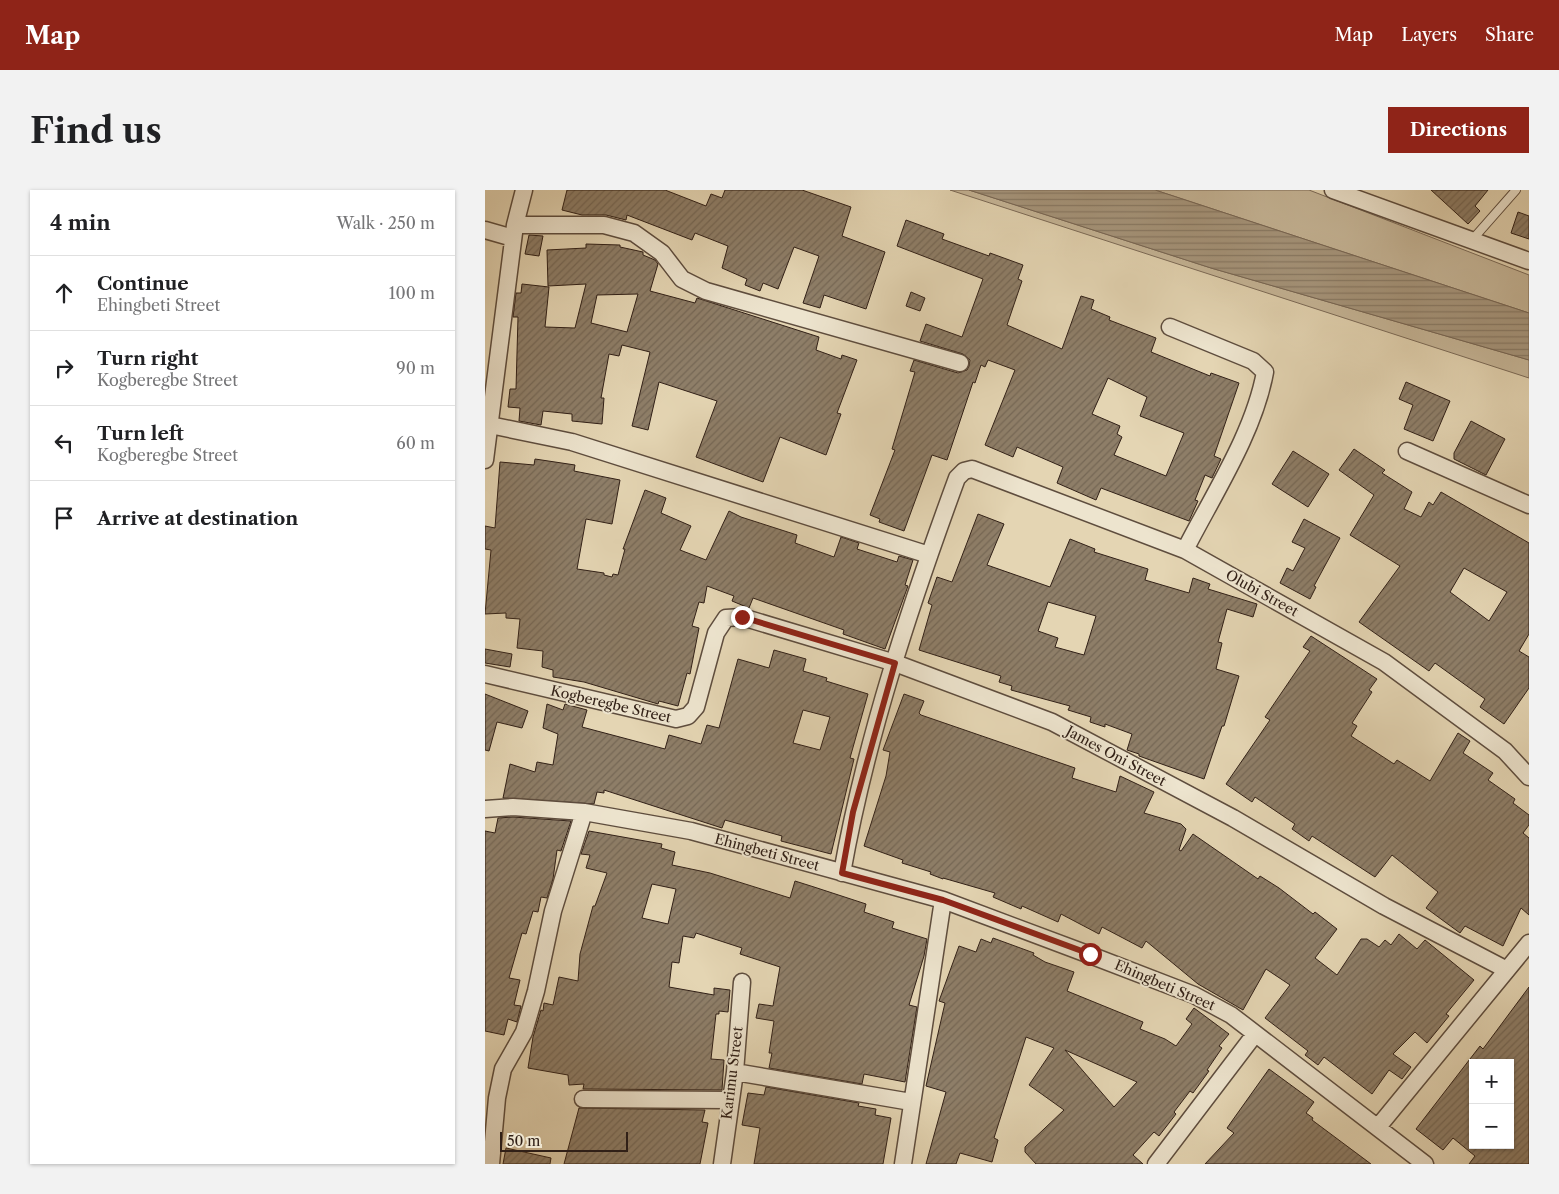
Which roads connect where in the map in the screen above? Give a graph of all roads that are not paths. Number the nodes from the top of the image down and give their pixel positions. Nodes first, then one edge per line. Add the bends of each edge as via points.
1 (524, 190) edge
2 (1333, 190) edge
3 (1516, 190) edge
4 (485, 230) edge
5 (514, 231) junction
6 (1472, 240) junction
7 (1529, 261) edge
8 (1170, 327) dead end
9 (960, 363) dead end
10 (490, 425) junction
11 (1407, 451) dead end
12 (485, 460) edge
13 (1529, 505) edge
14 (1185, 550) junction
15 (929, 555) junction
16 (895, 663) junction
17 (485, 674) edge
18 (1529, 776) edge
19 (485, 809) edge
20 (583, 812) junction
21 (842, 873) junction
22 (943, 900) junction
23 (1529, 943) edge
24 (1507, 970) junction
25 (742, 982) dead end
26 (1255, 1034) junction
27 (735, 1072) junction
28 (583, 1099) dead end
29 (729, 1100) junction
30 (911, 1102) junction
31 (1378, 1127) junction
32 (1162, 1162) edge
33 (491, 1164) edge
34 (721, 1164) edge
35 (903, 1164) edge
36 (1425, 1164) edge

1 - 5 street
2 - 6 street
3 - 6 lane
4 - 5 street
5 - 9 street via 605,225 634,233 662,253 682,279 706,291
5 - 10 street
6 - 7 street
8 - 14 street via 1253,361 1265,372 1244,435
10 - 12 street
10 - 15 street via 572,442
11 - 13 street
14 - 15 street, Olubi Street via 972,469 957,478
14 - 18 street, Olubi Street via 1384,662 1505,751
15 - 16 street
16 - 17 street, Kogberegbe Street via 742,617 727,618 716,633 697,707 688,716 676,719
16 - 21 street via 853,812
16 - 24 street, James Oni Street via 1052,722 1233,818 1384,906
19 - 20 street, Ehingbeti Street via 513,807
20 - 21 street, Ehingbeti Street via 691,831
20 - 33 street via 553,911 523,1032 503,1069
21 - 22 street, Ehingbeti Street
22 - 26 street, Ehingbeti Street via 1195,995 1231,1015
22 - 30 street
23 - 24 street
24 - 31 street
25 - 27 street, Karimu Street
26 - 31 street, Ehingbeti Street
26 - 32 street
27 - 29 street, Karimu Street
27 - 30 street
28 - 29 street
29 - 34 street, Karimu Street
30 - 35 street
31 - 36 street, Ehingbeti Street

